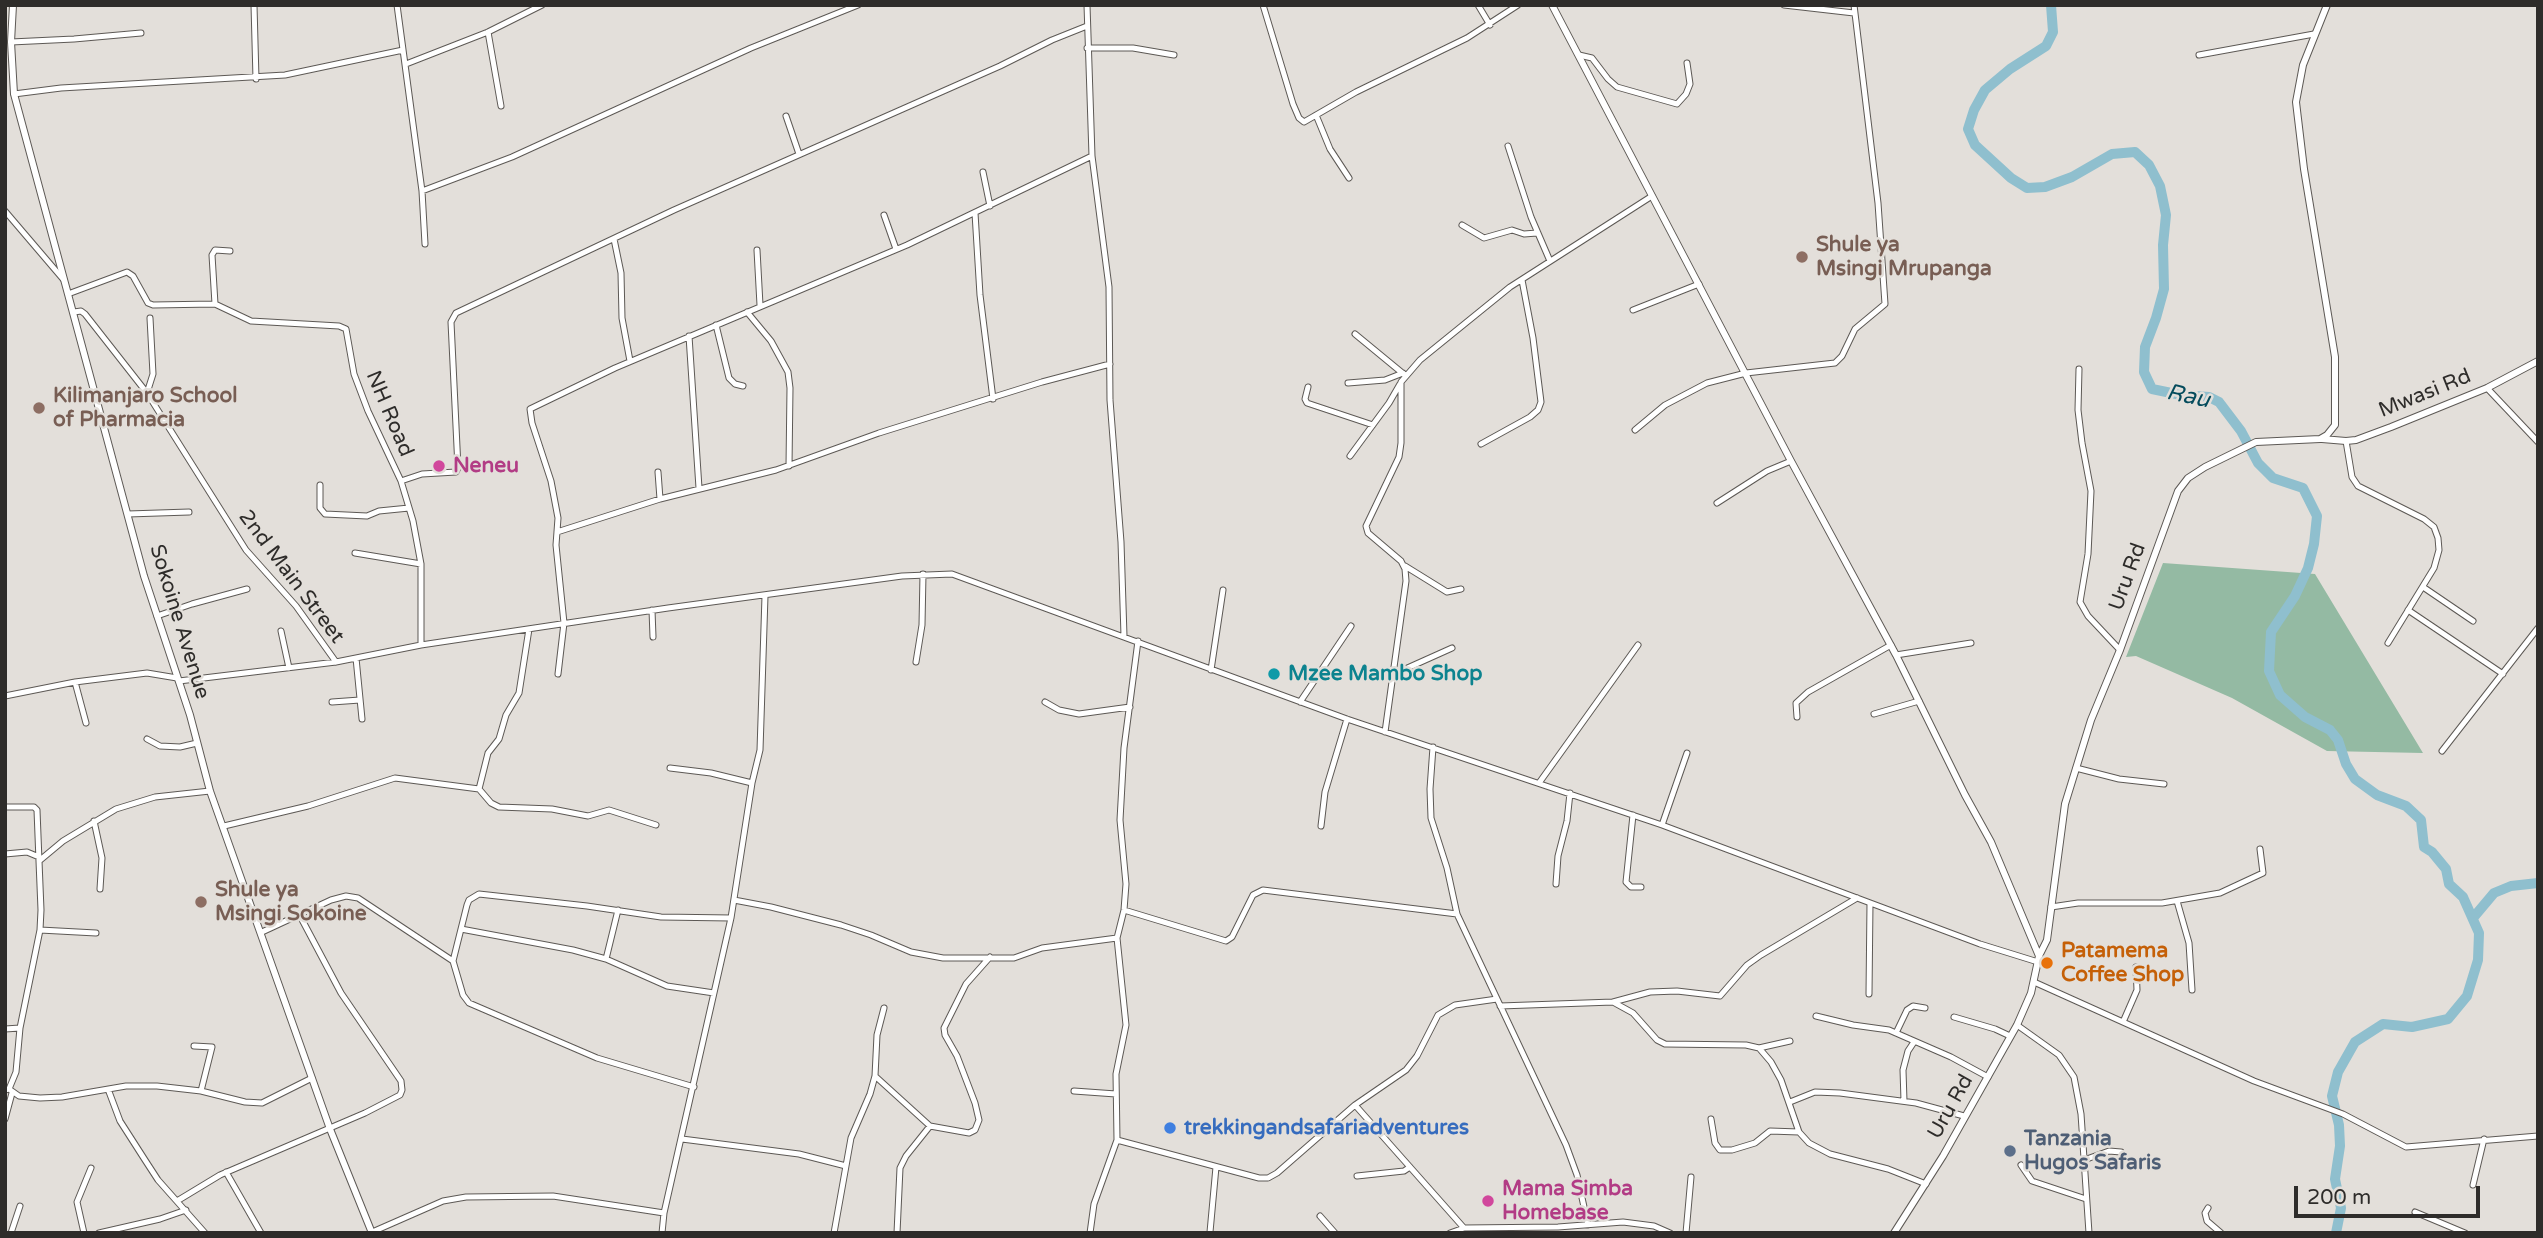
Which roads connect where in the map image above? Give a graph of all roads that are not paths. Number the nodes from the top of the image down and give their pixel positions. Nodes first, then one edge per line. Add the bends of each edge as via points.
1 (13, 5) edge
2 (254, 5) edge
3 (397, 5) edge
4 (542, 5) edge
5 (858, 5) edge
6 (1087, 5) edge
7 (1263, 5) edge
8 (1478, 5) edge
9 (1518, 5) edge
10 (1552, 5) edge
11 (1784, 5) edge
12 (1854, 5) edge
13 (2327, 5) edge
14 (1854, 13) junction
15 (1490, 25) junction
16 (1087, 26) junction
17 (488, 32) junction
18 (141, 33) dead end
19 (2314, 34) junction
20 (11, 42) junction
21 (1087, 48) junction
22 (403, 50) junction
23 (1174, 55) dead end
24 (1579, 55) junction
25 (2199, 55) dead end
26 (1686, 63) dead end
27 (406, 64) junction
28 (9, 77) edge
29 (256, 79) junction
30 (14, 94) junction
31 (501, 107) dead end
32 (1316, 115) junction
33 (786, 116) dead end
34 (1508, 145) dead end
35 (799, 154) junction
36 (1091, 156) junction
37 (983, 172) dead end
38 (1349, 178) dead end
39 (422, 191) junction
40 (1652, 196) junction
41 (990, 206) junction
42 (5, 211) edge
43 (975, 213) junction
44 (884, 215) dead end
45 (1462, 225) dead end
46 (1537, 233) junction
47 (614, 239) junction
48 (425, 244) dead end
49 (896, 249) junction
50 (757, 250) dead end
51 (230, 251) dead end
52 (1550, 261) junction
53 (63, 279) junction
54 (1522, 280) junction
55 (1699, 284) junction
56 (68, 294) junction
57 (215, 304) junction
58 (761, 305) junction
59 (1633, 310) dead end
60 (74, 312) junction
61 (747, 312) junction
62 (150, 318) dead end
63 (716, 325) junction
64 (1355, 334) dead end
65 (689, 336) junction
66 (2538, 360) edge
67 (630, 361) junction
68 (1110, 364) junction
69 (2079, 369) dead end
70 (1746, 373) junction
71 (1404, 374) junction
72 (1401, 382) junction
73 (1348, 383) dead end
74 (743, 386) dead end
75 (1308, 387) dead end
76 (2487, 388) junction
77 (147, 393) junction
78 (993, 399) junction
79 (1373, 425) junction
80 (1635, 430) dead end
81 (2320, 439) junction
82 (2346, 441) junction
83 (2538, 442) edge
84 (1481, 444) dead end
85 (1350, 456) dead end
86 (1791, 461) junction
87 (789, 466) junction
88 (658, 472) dead end
89 (401, 481) junction
90 (320, 485) dead end
91 (699, 488) junction
92 (660, 499) junction
93 (1717, 503) dead end
94 (409, 508) junction
95 (189, 512) dead end
96 (128, 514) junction
97 (557, 532) junction
98 (355, 553) dead end
99 (421, 564) junction
100 (1405, 566) junction
101 (923, 574) junction
102 (2423, 587) junction
103 (247, 589) dead end
104 (1461, 589) dead end
105 (1223, 590) dead end
106 (765, 596) junction
107 (652, 610) junction
108 (2408, 610) junction
109 (157, 616) junction
110 (2473, 621) dead end
111 (564, 623) junction
112 (1351, 626) dead end
113 (2538, 628) edge
114 (528, 629) junction
115 (281, 631) dead end
116 (1124, 636) junction
117 (653, 637) dead end
118 (1138, 641) junction
119 (1970, 643) dead end
120 (2388, 643) dead end
121 (421, 645) junction
122 (1638, 645) dead end
123 (1891, 645) junction
124 (1452, 648) dead end
125 (2120, 650) junction
126 (1896, 656) junction
127 (356, 658) junction
128 (336, 662) junction
129 (916, 662) dead end
130 (289, 668) junction
131 (1210, 670) junction
132 (558, 674) dead end
133 (1394, 674) junction
134 (2503, 674) junction
135 (178, 679) junction
136 (75, 682) junction
137 (5, 696) edge
138 (360, 700) junction
139 (1919, 701) junction
140 (332, 702) dead end
141 (1045, 702) dead end
142 (1300, 702) junction
143 (1130, 707) junction
144 (1874, 714) dead end
145 (1797, 717) dead end
146 (362, 719) dead end
147 (1347, 719) junction
148 (86, 723) dead end
149 (1385, 732) junction
150 (147, 739) dead end
151 (197, 743) junction
152 (1433, 747) junction
153 (2442, 751) dead end
154 (1687, 752) dead end
155 (670, 768) dead end
156 (2076, 768) junction
157 (752, 783) junction
158 (1539, 783) junction
159 (2164, 784) dead end
160 (479, 789) junction
161 (210, 791) junction
162 (1570, 793) junction
163 (5, 807) edge
164 (1633, 815) junction
165 (94, 821) junction
166 (656, 825) dead end
167 (1662, 825) junction
168 (224, 827) junction
169 (1321, 827) dead end
170 (2260, 849) dead end
171 (5, 854) edge
172 (39, 859) junction
173 (1556, 884) dead end
174 (1642, 887) dead end
175 (100, 888) dead end
176 (1857, 898) junction
177 (734, 900) junction
178 (2177, 901) junction
179 (1870, 903) junction
180 (2051, 907) junction
181 (618, 910) junction
182 (1124, 910) junction
183 (299, 914) junction
184 (1457, 914) junction
185 (731, 918) junction
186 (461, 929) junction
187 (40, 930) junction
188 (262, 932) junction
189 (96, 933) dead end
190 (1117, 937) junction
191 (990, 957) junction
192 (606, 959) junction
193 (2039, 959) junction
194 (453, 961) junction
195 (2136, 967) dead end
196 (2035, 982) junction
197 (2192, 990) dead end
198 (714, 993) junction
199 (1868, 994) dead end
200 (1497, 999) junction
201 (1613, 1002) junction
202 (1500, 1006) junction
203 (884, 1008) dead end
204 (1925, 1008) dead end
205 (1816, 1016) dead end
206 (1954, 1017) dead end
207 (2123, 1022) junction
208 (2017, 1025) junction
209 (5, 1028) edge
210 (20, 1028) junction
211 (1896, 1033) junction
212 (2010, 1036) junction
213 (1790, 1041) dead end
214 (1914, 1042) junction
215 (194, 1046) dead end
216 (1759, 1048) junction
217 (875, 1076) junction
218 (1988, 1077) junction
219 (312, 1078) junction
220 (694, 1087) junction
221 (108, 1089) junction
222 (9, 1091) edge
223 (201, 1091) junction
224 (1074, 1091) dead end
225 (1116, 1094) junction
226 (1904, 1101) junction
227 (1790, 1102) junction
228 (1355, 1105) junction
229 (1964, 1116) junction
230 (5, 1119) edge
231 (1711, 1119) dead end
232 (930, 1126) junction
233 (330, 1129) junction
234 (1799, 1132) junction
235 (2538, 1136) edge
236 (682, 1139) junction
237 (2484, 1139) junction
238 (1118, 1140) junction
239 (2121, 1152) dead end
240 (2084, 1160) junction
241 (2021, 1165) dead end
242 (846, 1166) junction
243 (1216, 1167) junction
244 (1410, 1167) junction
245 (91, 1168) dead end
246 (226, 1172) junction
247 (1357, 1176) dead end
248 (1691, 1177) dead end
249 (1926, 1184) junction
250 (2473, 1185) dead end
251 (2086, 1199) junction
252 (177, 1200) junction
253 (20, 1206) dead end
254 (2208, 1208) dead end
255 (186, 1210) junction
256 (2415, 1212) dead end
257 (664, 1213) junction
258 (1320, 1216) dead end
259 (1588, 1225) junction
260 (1464, 1228) junction
261 (1510, 1230) edge
262 (1532, 1230) edge
263 (371, 1232) edge
264 (1210, 1232) edge
265 (10, 1233) edge
266 (84, 1233) edge
267 (99, 1233) edge
268 (205, 1233) edge
269 (261, 1233) edge
270 (663, 1233) edge
271 (834, 1233) edge
272 (897, 1233) edge
273 (1090, 1233) edge
274 (1335, 1233) edge
275 (1450, 1233) edge
276 (1670, 1233) edge
277 (1686, 1233) edge
278 (1894, 1233) edge
279 (2089, 1233) edge
280 (2221, 1233) edge
281 (2465, 1233) edge

1 - 20 street, Sokoine Avenue
2 - 29 street
3 - 22 street
4 - 17 street
5 - 39 street
6 - 16 street
7 - 32 street via 1299,118 1304,122
8 - 15 street
9 - 15 street
10 - 24 street
11 - 14 street
12 - 14 street
13 - 19 street
14 - 70 street via 1878,203 1885,304 1855,329 1835,363
15 - 32 street
16 - 21 street
16 - 35 street
17 - 27 street
17 - 31 street
18 - 20 street
19 - 25 street
19 - 81 street via 2299,78 2297,102 2335,358 2335,425
20 - 28 street, Sokoine Avenue
21 - 23 street via 1133,48
21 - 36 street
22 - 27 street
22 - 29 street
24 - 26 street via 1592,58 1617,87 1677,104 1689,89
24 - 40 street
27 - 39 street
28 - 30 street, Sokoine Avenue
29 - 30 street via 52,88
30 - 53 street, Sokoine Avenue
32 - 38 street
33 - 35 street
34 - 46 street
35 - 47 street
36 - 41 street
36 - 68 street via 1108,275
37 - 41 street
39 - 48 street
40 - 52 street
40 - 55 street
41 - 43 street
42 - 53 street
43 - 49 street
43 - 78 street
44 - 49 street
45 - 46 street via 1484,238 1513,230
46 - 52 street
47 - 67 street
47 - 89 street via 456,313 451,322 458,468
49 - 58 street
50 - 58 street
51 - 57 street via 215,250 212,255
52 - 54 street
53 - 56 street, Sokoine Avenue
54 - 71 street
54 - 84 street via 1541,402 1530,416
55 - 59 street
55 - 70 street
56 - 57 street, NH Road via 127,272 153,305
56 - 60 street, Sokoine Avenue
57 - 89 street, NH Road via 251,321 346,329 354,374
58 - 61 street
60 - 77 street, 2nd Main Street via 85,314
60 - 96 street, Sokoine Avenue
61 - 63 street
61 - 87 street via 772,341 788,372
62 - 77 street via 153,374
63 - 65 street
63 - 74 street via 729,378
64 - 71 street
65 - 67 street
65 - 91 street
66 - 76 street, Mwasi Rd
67 - 97 street via 530,409 556,500
68 - 78 street
68 - 116 street
69 - 125 street via 2081,443 2091,491 2080,602
70 - 80 street via 1690,391
70 - 86 street
71 - 72 street
71 - 73 street
72 - 79 street
72 - 100 street via 1399,457 1366,529
75 - 79 street via 1307,403
76 - 82 street, Mwasi Rd
76 - 83 street
77 - 128 street, 2nd Main Street via 246,550
78 - 87 street
79 - 85 street
81 - 82 street, Mwasi Rd
81 - 125 street, Uru Rd via 2253,443 2188,478 2178,491
82 - 102 street via 2358,486 2434,527 2437,559
86 - 93 street via 1759,475
86 - 123 street
87 - 91 street
88 - 92 street
89 - 94 street, NH Road
90 - 94 street via 324,514 367,516
91 - 92 street
92 - 97 street
94 - 99 street, NH Road
95 - 96 street
96 - 109 street, Sokoine Avenue
97 - 111 street
98 - 99 street
99 - 121 street, NH Road
100 - 104 street via 1447,592
100 - 133 street
101 - 106 street
101 - 116 street via 952,574
101 - 129 street
102 - 108 street
102 - 110 street
103 - 109 street
105 - 131 street
106 - 107 street
106 - 157 street via 761,736
107 - 111 street
107 - 117 street
108 - 120 street
108 - 134 street
109 - 135 street, Sokoine Avenue
111 - 114 street
111 - 132 street
112 - 142 street
113 - 134 street
114 - 121 street
114 - 160 street via 519,693 488,753
115 - 130 street
116 - 118 street
118 - 131 street
118 - 143 street
119 - 126 street
121 - 127 street
122 - 158 street
123 - 126 street
123 - 145 street via 1799,698
124 - 133 street
125 - 156 street, Uru Rd
126 - 139 street
127 - 128 street
127 - 138 street
128 - 130 street
130 - 135 street
131 - 142 street
133 - 149 street
134 - 153 street
135 - 136 street via 147,673
135 - 151 street, Sokoine Avenue
136 - 137 street
136 - 148 street
138 - 140 street
138 - 146 street
139 - 144 street
139 - 193 street via 1991,842
141 - 143 street via 1079,714
142 - 147 street
143 - 182 street via 1120,820
147 - 149 street
147 - 169 street via 1325,792
149 - 152 street
150 - 151 street via 160,747
151 - 161 street, Sokoine Avenue
152 - 158 street
152 - 184 street via 1431,818
154 - 167 street
155 - 157 street
156 - 159 street
156 - 180 street, Uru Rd via 2065,804
157 - 177 street
158 - 162 street
160 - 166 street via 499,807 588,816 609,810
160 - 168 street via 395,778
161 - 165 street via 135,802
161 - 168 street, Sokoine Avenue
162 - 164 street
162 - 173 street
163 - 172 street via 37,810
164 - 167 street
164 - 174 street via 1626,882
165 - 172 street
165 - 175 street via 102,858
167 - 176 street
168 - 188 street, Sokoine Avenue
170 - 178 street via 2264,870 2260,876 2220,893
171 - 172 street via 27,852
172 - 187 street
176 - 179 street
176 - 201 street via 1747,965 1720,996 1650,992
177 - 185 street
177 - 191 street via 850,928 911,952 943,958
178 - 180 street
178 - 197 street via 2189,943
179 - 193 street via 1980,944
179 - 199 street
180 - 193 street, Uru Rd via 2047,940
181 - 185 street via 661,918
181 - 186 street via 479,894 469,900
181 - 192 street
182 - 184 street via 1226,941 1253,895 1264,890
182 - 190 street
183 - 188 street
183 - 194 street via 339,897 358,898
183 - 233 street via 341,993 403,1087 400,1095
184 - 200 street
185 - 198 street
186 - 192 street
186 - 194 street
187 - 189 street
187 - 210 street
188 - 219 street, Sokoine Avenue
190 - 191 street via 1042,948 1014,958
190 - 225 street via 1126,1025 1116,1068
191 - 232 street via 966,984 944,1030 975,1103 978,1126 969,1133
192 - 198 street via 667,986
193 - 196 street, Uru Rd
194 - 220 street via 469,1003 597,1058
195 - 207 street via 2137,990
196 - 207 street
196 - 208 street, Uru Rd
198 - 220 street
200 - 202 street
200 - 228 street via 1455,1005 1437,1015 1412,1064
201 - 202 street
201 - 216 street via 1633,1013 1665,1044
202 - 259 street via 1572,1159
203 - 217 street
204 - 211 street via 1907,1010
205 - 211 street
206 - 212 street
207 - 237 street via 2270,1088 2343,1114 2406,1147
208 - 212 street, Uru Rd
208 - 240 street via 2059,1055 2074,1077
209 - 210 street
210 - 222 street via 18,1062
211 - 214 street
212 - 218 street, Uru Rd
213 - 216 street
214 - 218 street
214 - 226 street via 1903,1070
215 - 223 street via 212,1047
216 - 227 street
217 - 232 street
217 - 242 street via 851,1138
218 - 229 street, Uru Rd
219 - 223 street via 262,1103
219 - 233 street, Sokoine Avenue
220 - 236 street
221 - 222 street via 40,1098
221 - 223 street via 138,1085
221 - 252 street via 120,1121 158,1180
222 - 230 street
224 - 225 street
225 - 238 street
226 - 227 street via 1815,1092
226 - 229 street
227 - 234 street
228 - 243 street via 1268,1178
228 - 244 street
229 - 249 street, Uru Rd
231 - 234 street via 1714,1143 1720,1150 1755,1143 1770,1130
232 - 272 street via 901,1168
233 - 246 street
233 - 263 street, Sokoine Avenue
234 - 249 street via 1819,1149
235 - 237 street
236 - 242 street via 799,1154
236 - 257 street
237 - 250 street
238 - 243 street
238 - 273 street via 1096,1197
239 - 240 street via 2109,1151
240 - 251 street
241 - 251 street via 2032,1181
242 - 271 street
243 - 264 street
244 - 247 street
244 - 260 street
245 - 266 street via 77,1202
246 - 252 street
246 - 269 street
248 - 277 street
249 - 278 street, Uru Rd
251 - 279 street
252 - 255 street
253 - 265 street
254 - 280 street via 2207,1222
255 - 267 street
255 - 268 street
256 - 281 street
257 - 263 street via 553,1196 466,1197 443,1201
257 - 270 street
258 - 274 street
259 - 262 street
259 - 276 street via 1637,1223
260 - 261 street
260 - 275 street
261 - 262 street

